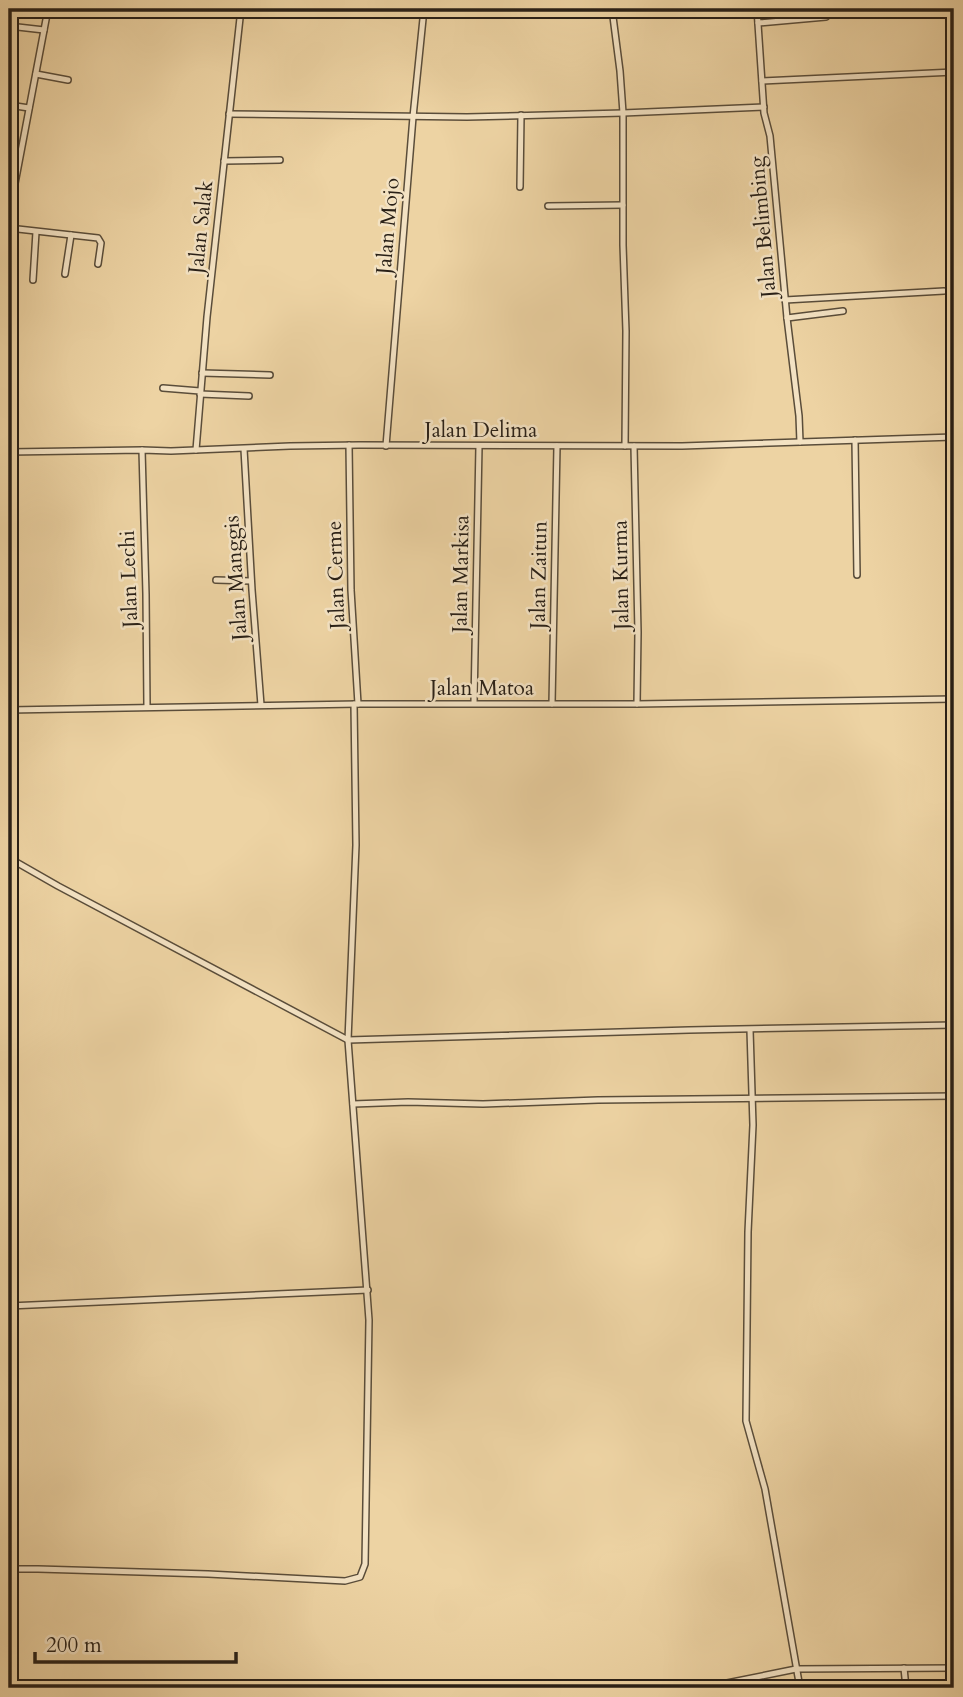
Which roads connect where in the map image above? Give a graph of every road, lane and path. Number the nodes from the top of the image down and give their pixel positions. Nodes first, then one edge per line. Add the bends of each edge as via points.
1 (48, 9) edge
2 (241, 9) edge
3 (424, 9) edge
4 (612, 9) edge
5 (757, 9) edge
6 (826, 17) dead end
7 (758, 23) junction
8 (9, 26) edge
9 (44, 30) junction
10 (954, 72) edge
11 (36, 74) junction
12 (68, 80) dead end
13 (762, 81) junction
14 (9, 104) edge
15 (764, 107) junction
16 (29, 108) junction
17 (623, 113) junction
18 (229, 114) junction
19 (521, 115) junction
20 (413, 117) junction
21 (280, 160) dead end
22 (224, 161) junction
23 (520, 187) dead end
24 (623, 205) junction
25 (548, 206) dead end
26 (9, 215) edge
27 (9, 228) edge
28 (36, 232) junction
29 (71, 235) junction
30 (98, 264) dead end
31 (65, 274) dead end
32 (33, 280) dead end
33 (944, 291) dead end
34 (785, 300) junction
35 (843, 311) dead end
36 (787, 318) junction
37 (202, 373) junction
38 (270, 375) dead end
39 (163, 388) dead end
40 (200, 393) junction
41 (249, 396) dead end
42 (954, 437) edge
43 (855, 440) junction
44 (800, 442) junction
45 (349, 446) junction
46 (386, 446) junction
47 (479, 446) junction
48 (557, 446) junction
49 (625, 446) junction
50 (634, 446) junction
51 (244, 449) junction
52 (142, 450) junction
53 (196, 450) junction
54 (9, 452) edge
55 (858, 575) dead end
56 (216, 580) dead end
57 (251, 581) junction
58 (954, 699) edge
59 (474, 703) junction
60 (356, 704) junction
61 (552, 704) junction
62 (637, 704) junction
63 (261, 705) junction
64 (147, 707) junction
65 (9, 710) edge
66 (9, 858) edge
67 (954, 1025) edge
68 (750, 1030) junction
69 (348, 1040) junction
70 (954, 1096) edge
71 (753, 1098) junction
72 (353, 1104) junction
73 (368, 1290) junction
74 (9, 1306) edge
75 (9, 1569) edge
76 (904, 1668) junction
77 (954, 1668) edge
78 (796, 1669) junction
79 (702, 1688) edge
80 (800, 1688) edge
81 (906, 1688) edge

1 - 9 street
2 - 18 street, Jalan Salak
3 - 20 street, Jalan Mojo
4 - 17 street
5 - 7 street, Jalan Belimbing
6 - 7 street
7 - 13 street, Jalan Belimbing
8 - 9 street
9 - 11 street
10 - 13 street
11 - 12 street
11 - 16 street
13 - 15 street, Jalan Belimbing
14 - 16 street
15 - 17 street
15 - 34 street, Jalan Belimbing
16 - 26 street
17 - 19 street
17 - 24 street
18 - 20 street
18 - 22 street, Jalan Salak
19 - 20 street
19 - 23 street
20 - 46 street, Jalan Mojo
21 - 22 street
22 - 37 street, Jalan Salak
24 - 25 street
24 - 49 street
27 - 28 street
28 - 29 street
28 - 32 street
29 - 30 street via 99,239
29 - 31 street
33 - 34 street
34 - 36 street, Jalan Belimbing
35 - 36 street
36 - 44 street, Jalan Belimbing
37 - 38 street
37 - 40 street, Jalan Salak
39 - 40 street
40 - 41 street
40 - 53 street, Jalan Salak
42 - 43 street, Jalan Delima
43 - 44 street, Jalan Delima
43 - 55 street
44 - 50 street, Jalan Delima
45 - 46 street, Jalan Delima
45 - 51 street, Jalan Delima
45 - 60 street, Jalan Cerme
46 - 47 street, Jalan Delima
47 - 48 street, Jalan Delima
47 - 59 street, Jalan Markisa
48 - 49 street, Jalan Delima
48 - 61 street, Jalan Zaitun
49 - 50 street, Jalan Delima
50 - 62 street, Jalan Kurma
51 - 53 street, Jalan Delima
51 - 57 street, Jalan Manggis
52 - 53 street, Jalan Delima
52 - 54 street, Jalan Delima
52 - 64 street, Jalan Lechi
56 - 57 street
57 - 63 street, Jalan Manggis
58 - 62 street, Jalan Matoa
59 - 60 street, Jalan Matoa
59 - 61 street, Jalan Matoa
60 - 63 street, Jalan Matoa
60 - 69 street, Jalan Cerme
61 - 62 street, Jalan Matoa
63 - 64 street, Jalan Matoa
64 - 65 street, Jalan Matoa
66 - 69 street
67 - 68 street
68 - 69 street
68 - 71 street
69 - 72 street, Jalan Cerme
70 - 71 street
71 - 72 street
71 - 78 street via 746,1421 765,1489
72 - 73 street, Jalan Cerme
73 - 74 street
73 - 75 street, Jalan Cerme via 365,1564 360,1577 345,1581
76 - 77 street
76 - 78 street
76 - 81 street
78 - 79 street
78 - 80 street

